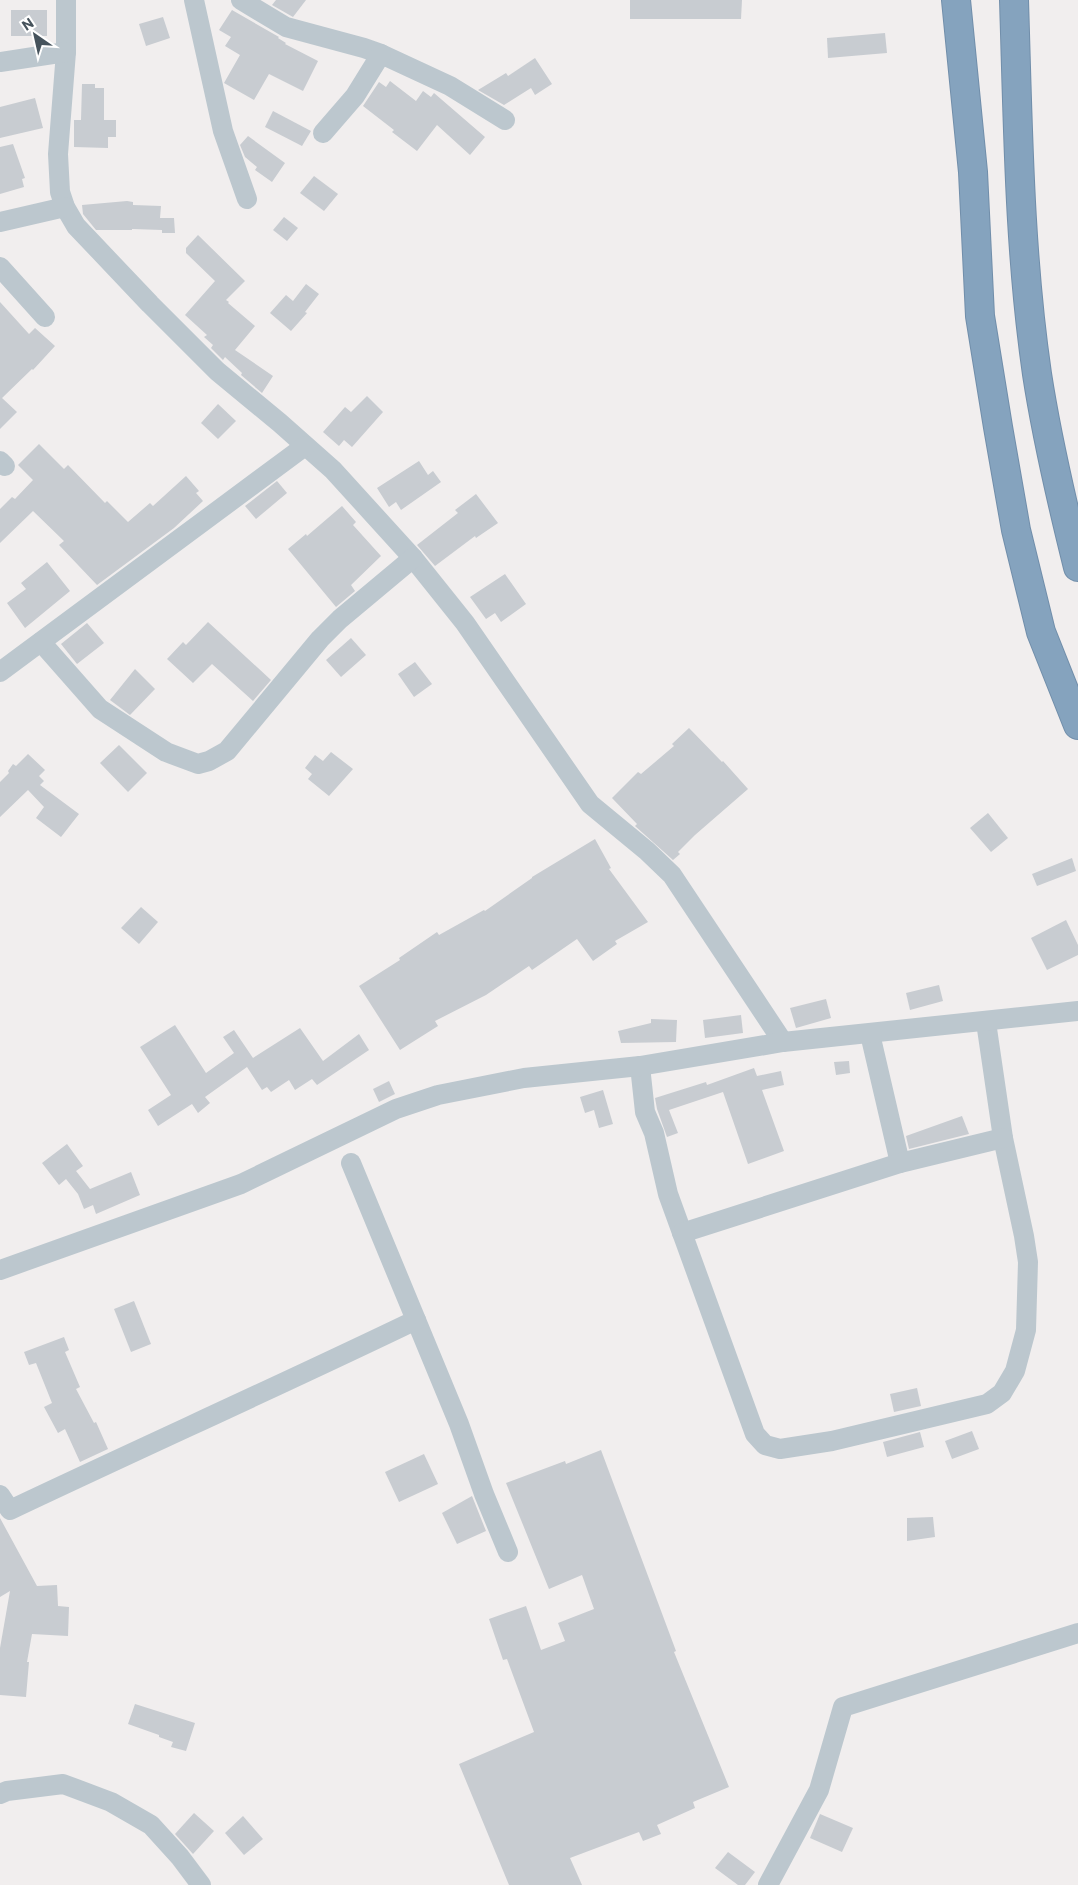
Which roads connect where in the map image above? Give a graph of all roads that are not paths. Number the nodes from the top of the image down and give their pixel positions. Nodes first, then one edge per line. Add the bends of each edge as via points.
1 (66, 0) edge
2 (194, 0) edge
3 (241, 0) edge
4 (956, 0) edge
5 (1014, 0) edge
6 (66, 52) junction
7 (381, 54) junction
8 (0, 62) edge
9 (505, 120) dead end
10 (323, 132) dead end
11 (247, 199) dead end
12 (65, 207) junction
13 (0, 222) edge
14 (0, 267) edge
15 (45, 318) dead end
16 (306, 446) junction
17 (413, 558) junction
18 (1078, 567) edge
19 (41, 642) junction
20 (0, 672) edge
21 (1078, 725) edge
22 (1078, 1011) edge
23 (986, 1022) junction
24 (870, 1034) junction
25 (783, 1042) junction
26 (640, 1066) junction
27 (1003, 1138) junction
28 (351, 1163) dead end
29 (900, 1164) junction
30 (682, 1233) junction
31 (0, 1270) edge
32 (416, 1320) junction
33 (0, 1495) edge
34 (508, 1552) dead end
35 (1078, 1633) edge
36 (0, 1794) edge
37 (201, 1885) edge
38 (768, 1885) edge

1 - 6 street
2 - 11 street via 223,131
3 - 7 street via 286,27
4 - 21 highway via 973,172 980,316 998,427 1016,530 1041,632
5 - 18 highway via 1019,167 1035,355 1058,489
6 - 8 street
6 - 12 street via 58,154 60,192
7 - 9 street via 450,86
7 - 10 street via 355,96
12 - 13 street
12 - 16 street via 76,226 156,311 217,371
14 - 15 street
16 - 17 street via 333,470
16 - 19 street
17 - 19 street via 320,639 227,751 198,764 166,752 100,709
17 - 25 street via 465,623 590,804 672,875
19 - 20 street
22 - 23 street
23 - 24 street
23 - 27 street
24 - 25 street
24 - 29 street
25 - 26 street
26 - 30 street via 645,1112
26 - 31 street via 524,1078 438,1095 396,1109 241,1184
27 - 29 street
27 - 30 street via 1028,1262 1026,1330 1015,1370 1002,1393 987,1404 832,1441 780,1450 765,1445 755,1434
28 - 32 street
29 - 30 street
32 - 33 street via 10,1510
32 - 34 street
35 - 38 street via 843,1707 819,1790
36 - 37 street via 63,1784 111,1802 152,1825

